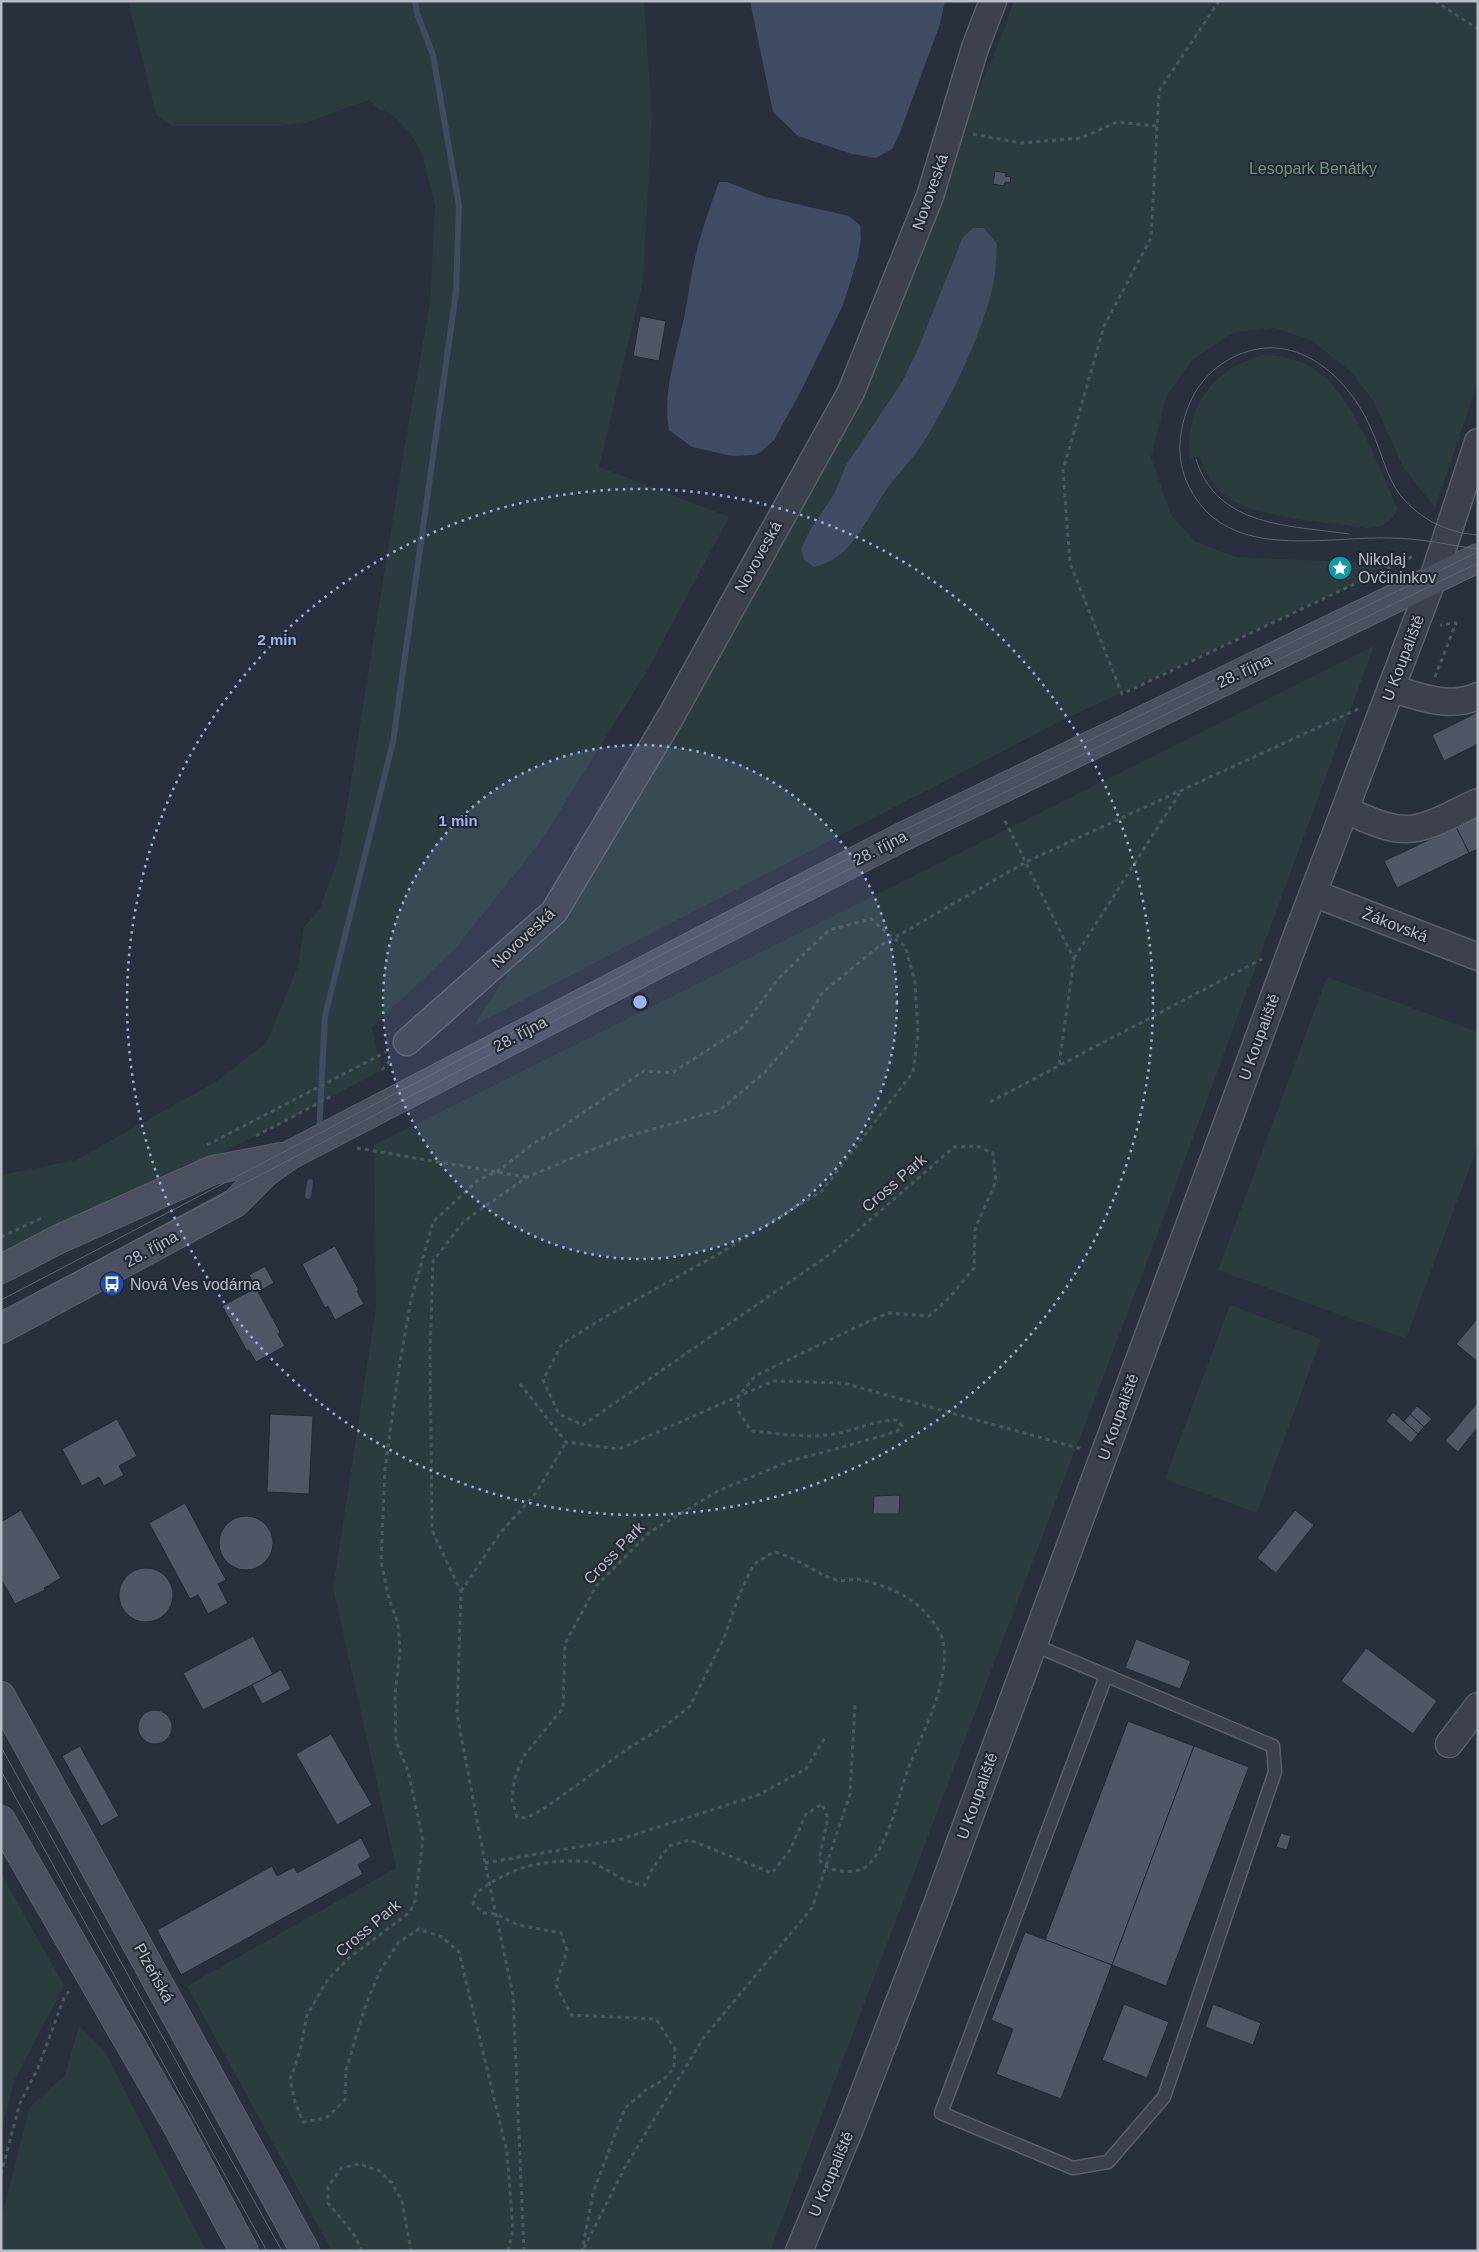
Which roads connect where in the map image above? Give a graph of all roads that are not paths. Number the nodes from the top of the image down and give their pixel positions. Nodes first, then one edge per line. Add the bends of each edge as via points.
1 (993, 1) edge
2 (1478, 442) edge
3 (1478, 558) edge
4 (1432, 581) junction
5 (1391, 688) junction
6 (1478, 696) edge
7 (1478, 802) edge
8 (1345, 810) junction
9 (1313, 893) junction
10 (1478, 957) edge
11 (407, 1042) road end
12 (290, 1154) junction
13 (1, 1269) edge
14 (1, 1329) edge
15 (1034, 1645) junction
16 (1106, 1676) junction
17 (1, 1696) edge
18 (1478, 1706) edge
19 (1449, 1744) dead end
20 (1, 1820) edge
21 (244, 2251) edge
22 (305, 2251) edge
23 (799, 2251) edge

1 - 11 street, Novoveská via 975,48 930,196 851,392 670,718 554,912
2 - 4 street, U Koupaliště
3 - 4 main road, 28. října
4 - 5 street, U Koupaliště
4 - 12 main road, 28. října via 900,838 345,1139
5 - 6 street via 1439,702 1469,700
5 - 8 street, U Koupaliště
7 - 8 street via 1432,824 1405,829
8 - 9 street, U Koupaliště
9 - 10 street, Žákovská
9 - 15 street, U Koupaliště
12 - 13 main road, 28. října via 265,1162 212,1170 59,1239
12 - 14 main road, 28. října via 266,1172 235,1203
15 - 16 lane
15 - 23 street, U Koupaliště via 929,1925
16 - 16 lane via 1273,1746 1275,1772 1164,2097 1108,2162 1073,2168 942,2113
17 - 22 main road, Plzeňská
18 - 19 street
20 - 21 main road via 178,2126

